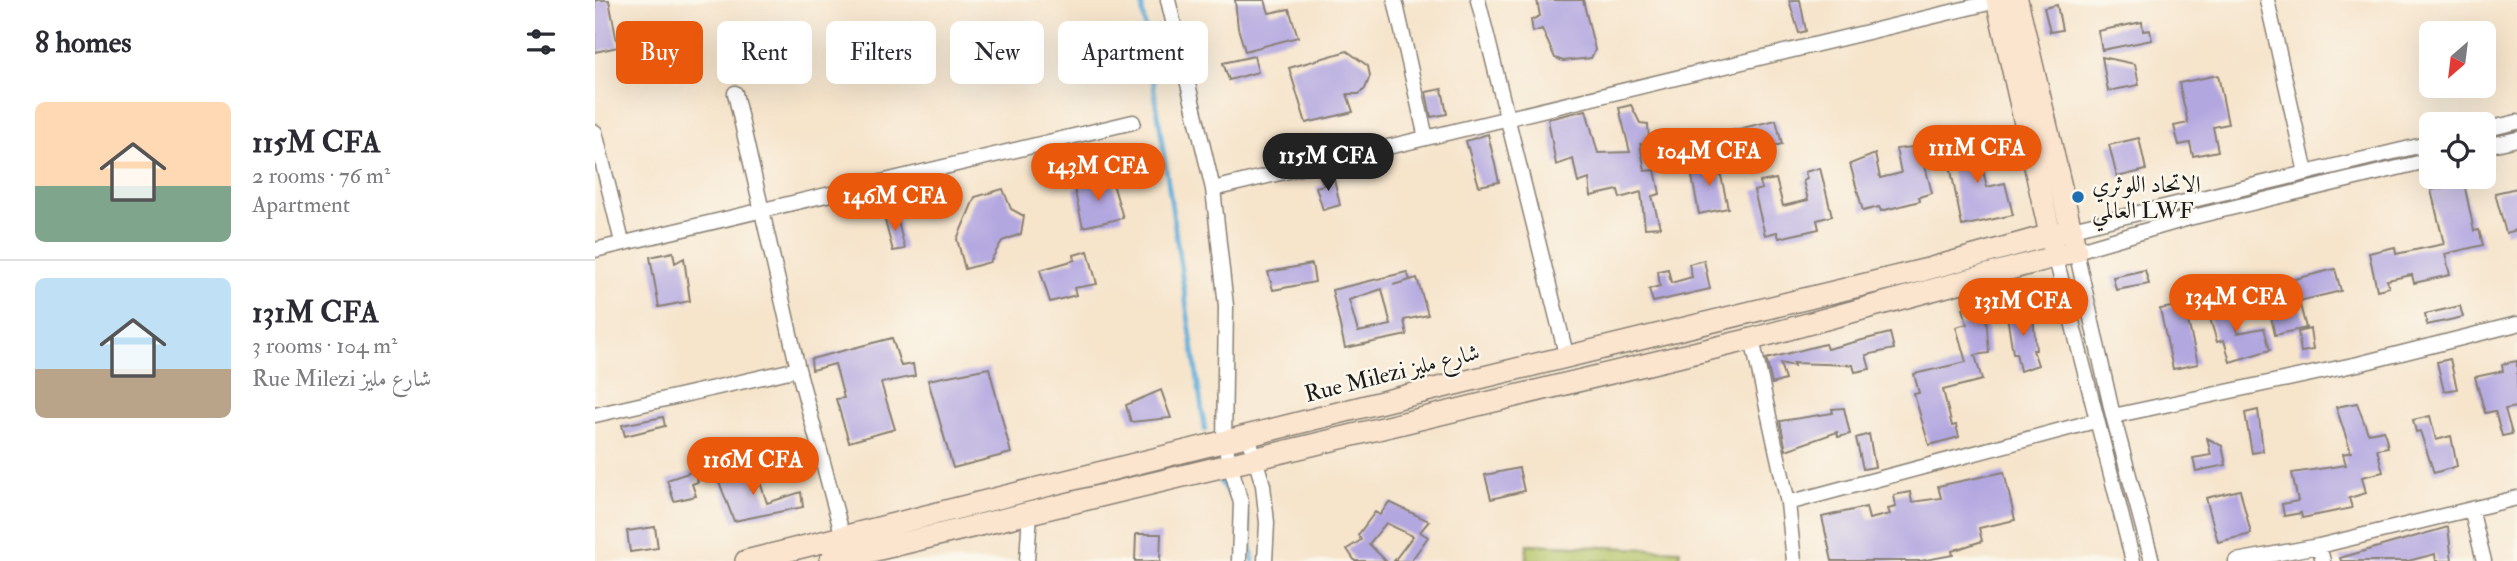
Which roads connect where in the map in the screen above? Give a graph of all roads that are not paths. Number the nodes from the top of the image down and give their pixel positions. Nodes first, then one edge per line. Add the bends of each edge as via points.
1 (1168, 0) edge
2 (1395, 0) edge
3 (1478, 0) edge
4 (1997, 0) edge
5 (2017, 0) edge
6 (2267, 0) edge
7 (735, 93) dead end
8 (1507, 121) junction
9 (1133, 122) dead end
10 (2517, 122) edge
11 (2496, 127) edge
12 (595, 132) edge
13 (1426, 138) junction
14 (2517, 139) edge
15 (2496, 144) edge
16 (2419, 146) edge
17 (2419, 163) edge
18 (2306, 173) junction
19 (1213, 189) junction
20 (761, 210) junction
21 (2071, 229) junction
22 (2050, 234) junction
23 (622, 242) junction
24 (595, 250) edge
25 (2066, 253) junction
26 (2517, 324) edge
27 (1752, 339) junction
28 (1567, 358) junction
29 (798, 369) junction
30 (595, 415) edge
31 (2113, 416) junction
32 (2095, 421) junction
33 (1248, 436) junction
34 (1224, 442) junction
35 (1254, 460) junction
36 (1229, 466) junction
37 (2517, 498) edge
38 (1788, 503) junction
39 (2471, 509) junction
40 (1030, 511) junction
41 (843, 537) junction
42 (2319, 546) junction
43 (746, 561) edge
44 (830, 561) edge
45 (1027, 561) edge
46 (1239, 561) edge
47 (1265, 561) edge
48 (1794, 561) edge
49 (2133, 561) edge
50 (2151, 561) edge
51 (2236, 561) edge
52 (2323, 561) edge
53 (2484, 561) edge

1 - 19 street
2 - 13 street
3 - 8 street
4 - 8 street
4 - 22 street
5 - 21 street
6 - 18 street
7 - 20 street
8 - 13 street
8 - 28 street
9 - 20 street
10 - 11 street
12 - 23 street
13 - 19 street
14 - 15 street
16 - 18 street
17 - 25 street
18 - 21 street
19 - 34 street via 1226,306
20 - 23 street
20 - 29 street
21 - 22 street, Rue Milezi شارع مليز
21 - 25 street
22 - 25 street
22 - 28 street, Rue Milezi شارع مليز via 1924,270
23 - 24 street
25 - 27 street
25 - 31 street
25 - 32 street
26 - 31 street via 2358,364
27 - 35 street
27 - 38 street
28 - 33 street, Rue Milezi شارع مليز
29 - 30 street
29 - 41 street
31 - 50 street
32 - 38 street
32 - 49 street
33 - 34 street, Rue Milezi شارع مليز
33 - 35 street
34 - 36 street
34 - 41 street, Rue Milezi شارع مليز
35 - 36 street
35 - 47 street via 1263,485
36 - 40 street
36 - 46 street via 1241,503
37 - 39 street
38 - 48 street
39 - 42 street
39 - 53 street
40 - 44 street
40 - 45 street
41 - 43 street, Rue Milezi شارع مليز
42 - 51 street
42 - 52 street

